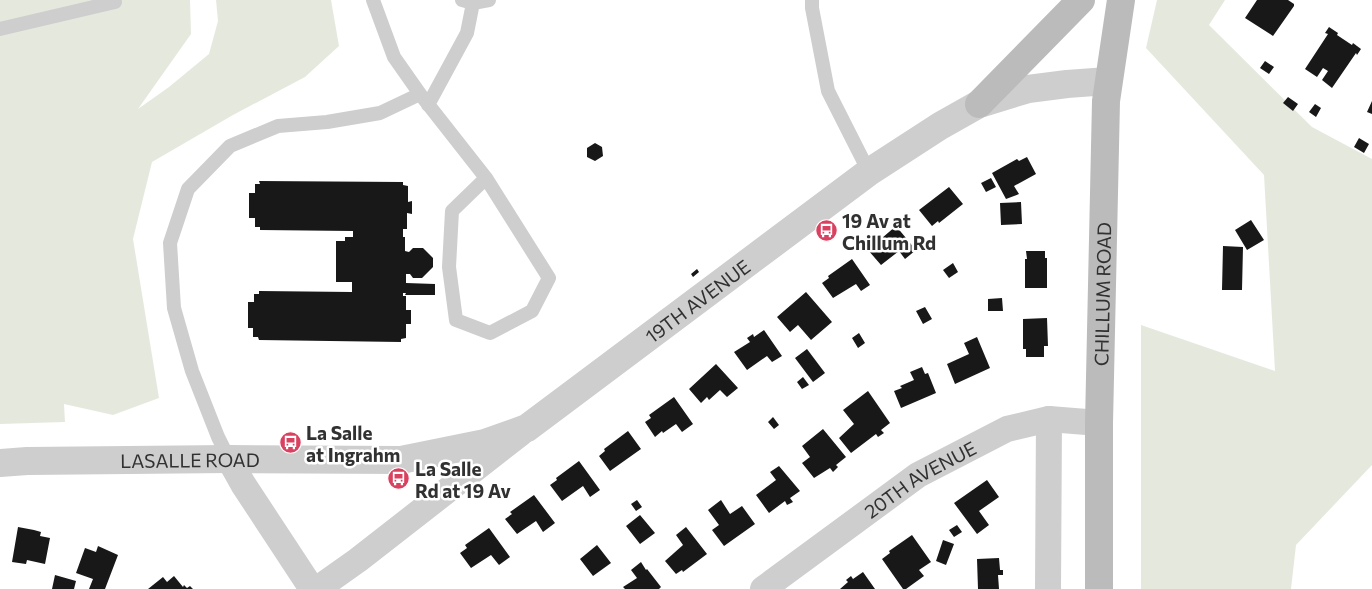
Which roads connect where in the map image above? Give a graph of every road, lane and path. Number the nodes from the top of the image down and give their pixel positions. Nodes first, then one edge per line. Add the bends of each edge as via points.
1 (373, 0) edge
2 (489, 0) edge
3 (812, 0) edge
4 (1081, 0) edge
5 (1121, 0) edge
6 (115, 2) dead end
7 (467, 2) edge
8 (0, 29) edge
9 (1108, 80) junction
10 (424, 99) junction
11 (979, 104) junction
12 (869, 172) junction
13 (486, 178) junction
14 (1049, 419) junction
15 (1099, 423) junction
16 (527, 428) junction
17 (229, 459) junction
18 (0, 463) edge
19 (312, 589) edge
20 (317, 589) edge
21 (763, 589) edge
22 (1048, 589) edge
23 (1099, 589) edge

1 - 10 lane via 394,57
2 - 7 lane
3 - 12 lane via 828,91
4 - 11 main road
5 - 9 main road, CHILLUM ROAD
6 - 8 lane
7 - 10 lane via 467,33
9 - 11 street, 19TH AVENUE via 1028,89
9 - 15 main road, CHILLUM ROAD
10 - 13 lane
10 - 17 lane via 380,113 278,126 230,146 188,189 170,243 174,308 192,370
11 - 12 street, 19TH AVENUE
12 - 16 street, 19TH AVENUE
13 - 13 lane via 549,278 532,311 490,333 456,320 449,267 452,211
14 - 15 street, 20TH AVENUE
14 - 21 street, 20TH AVENUE via 1007,429 918,475
14 - 22 street
15 - 23 main road, CHILLUM ROAD
16 - 17 street, LASALLE ROAD via 485,443 400,460
16 - 20 street, 19TH AVENUE
17 - 18 street, LASALLE ROAD
17 - 19 street

